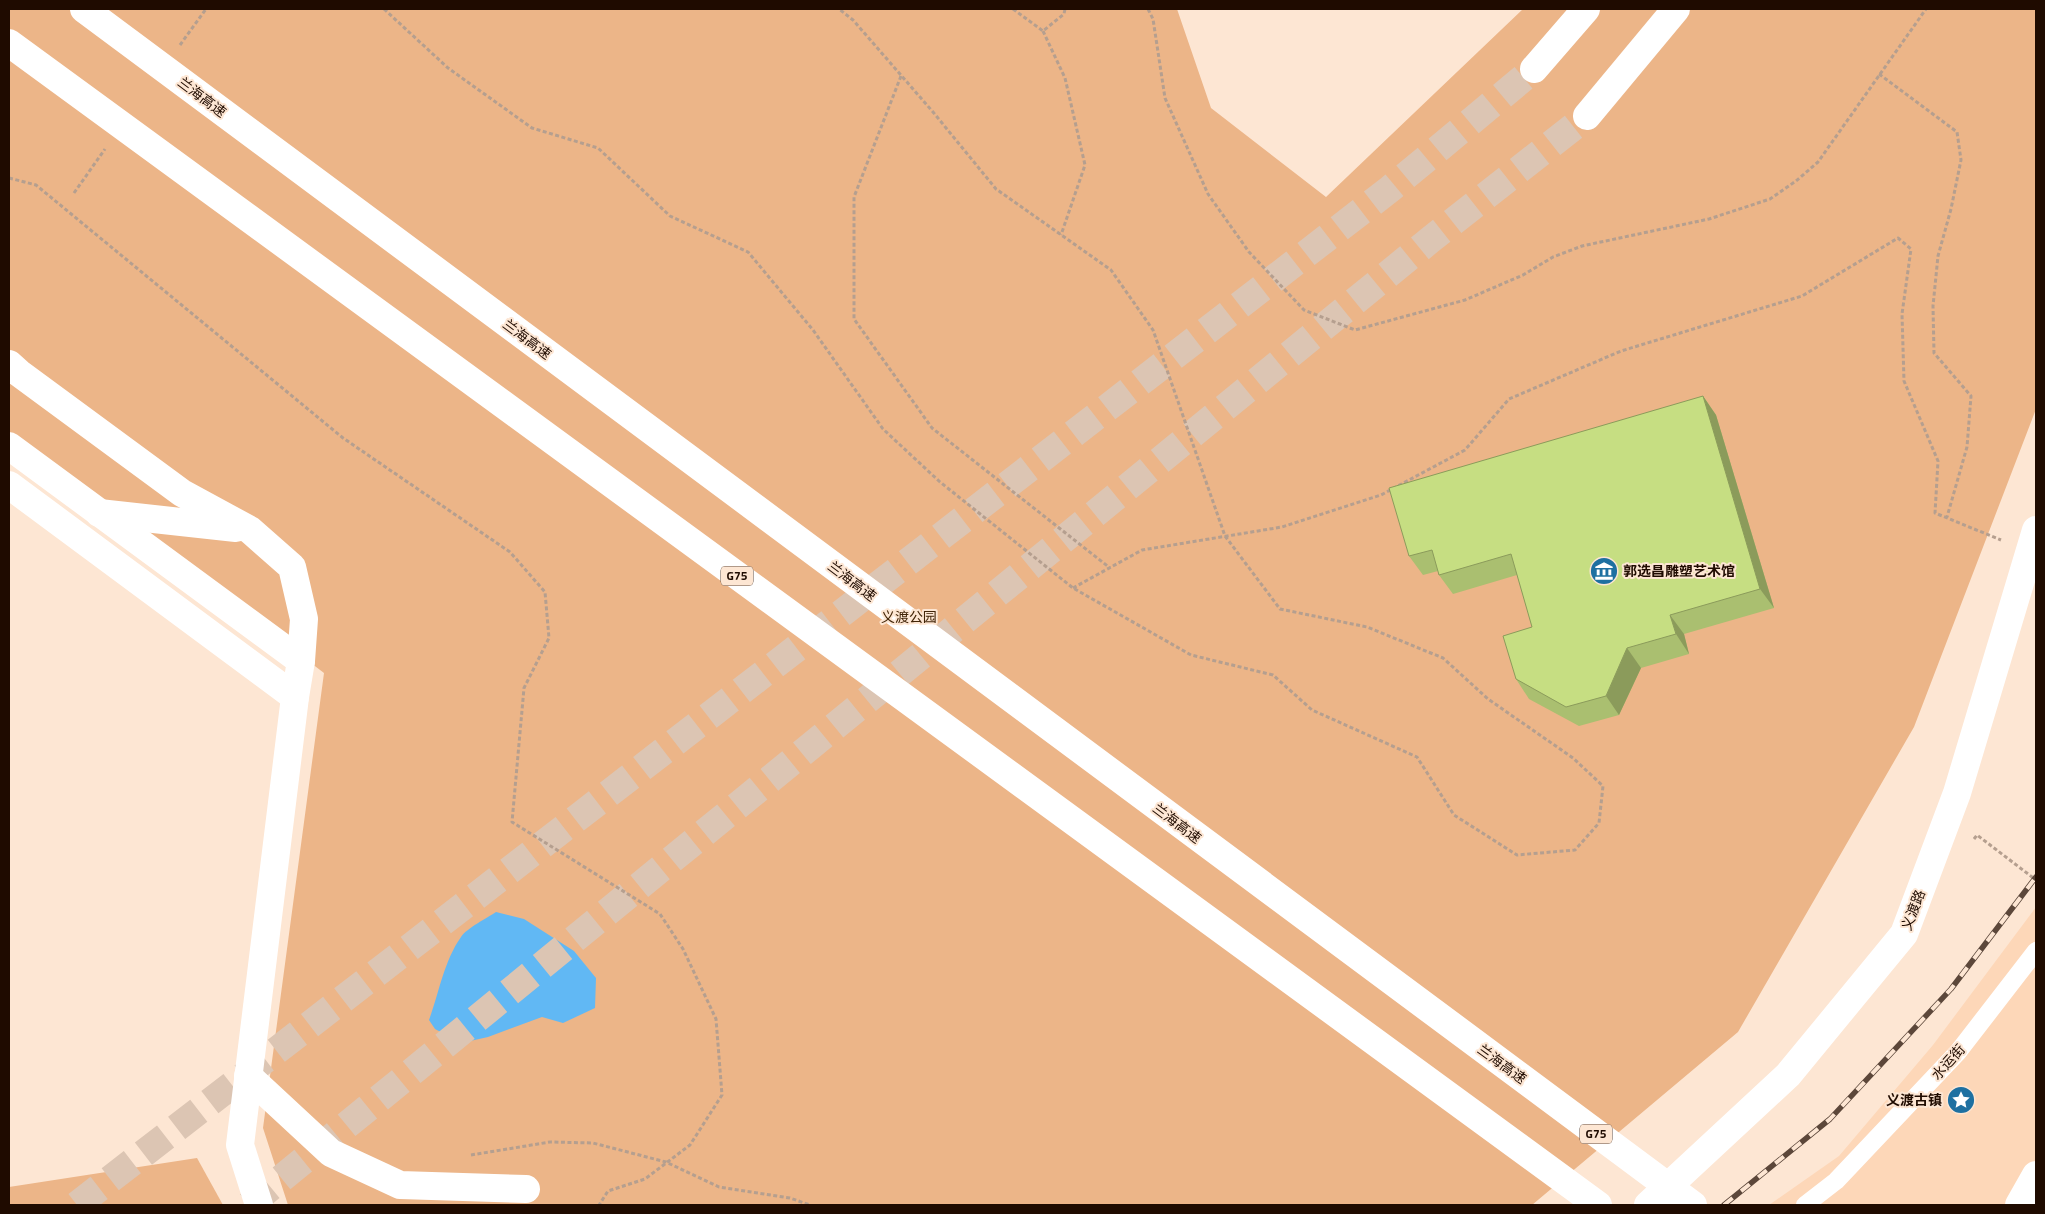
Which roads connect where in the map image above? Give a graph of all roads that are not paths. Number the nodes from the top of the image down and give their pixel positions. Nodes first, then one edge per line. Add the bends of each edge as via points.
1 (84, 9) edge
2 (1586, 9) edge
3 (1676, 9) edge
4 (9, 43) edge
5 (1534, 69) tunnel mouth
6 (1587, 116) tunnel mouth
7 (9, 364) edge
8 (9, 446) edge
9 (9, 486) edge
10 (99, 513) junction
11 (250, 530) junction
12 (2033, 541) edge
13 (301, 661) junction
14 (295, 697) junction
15 (2036, 951) edge
16 (248, 1076) junction
17 (2036, 1175) edge
18 (526, 1189) dead end
19 (259, 1205) edge
20 (1598, 1205) edge
21 (1648, 1205) edge
22 (1693, 1205) edge
23 (1805, 1205) edge
24 (2020, 1205) edge

1 - 22 main road, 兰海高速 / G75
2 - 5 main road
3 - 6 main road
4 - 20 main road, G75
7 - 11 main road via 182,493
8 - 10 main road
9 - 14 main road
10 - 11 main road
10 - 13 main road
11 - 13 main road via 292,567 304,619
12 - 21 main road, 义渡路 via 1957,793 1904,934 1788,1075
13 - 14 main road
14 - 16 main road
15 - 23 lane, 水运街 via 1958,1052 1836,1181
16 - 18 main road via 331,1153 400,1185
16 - 19 main road via 240,1145
17 - 24 main road

